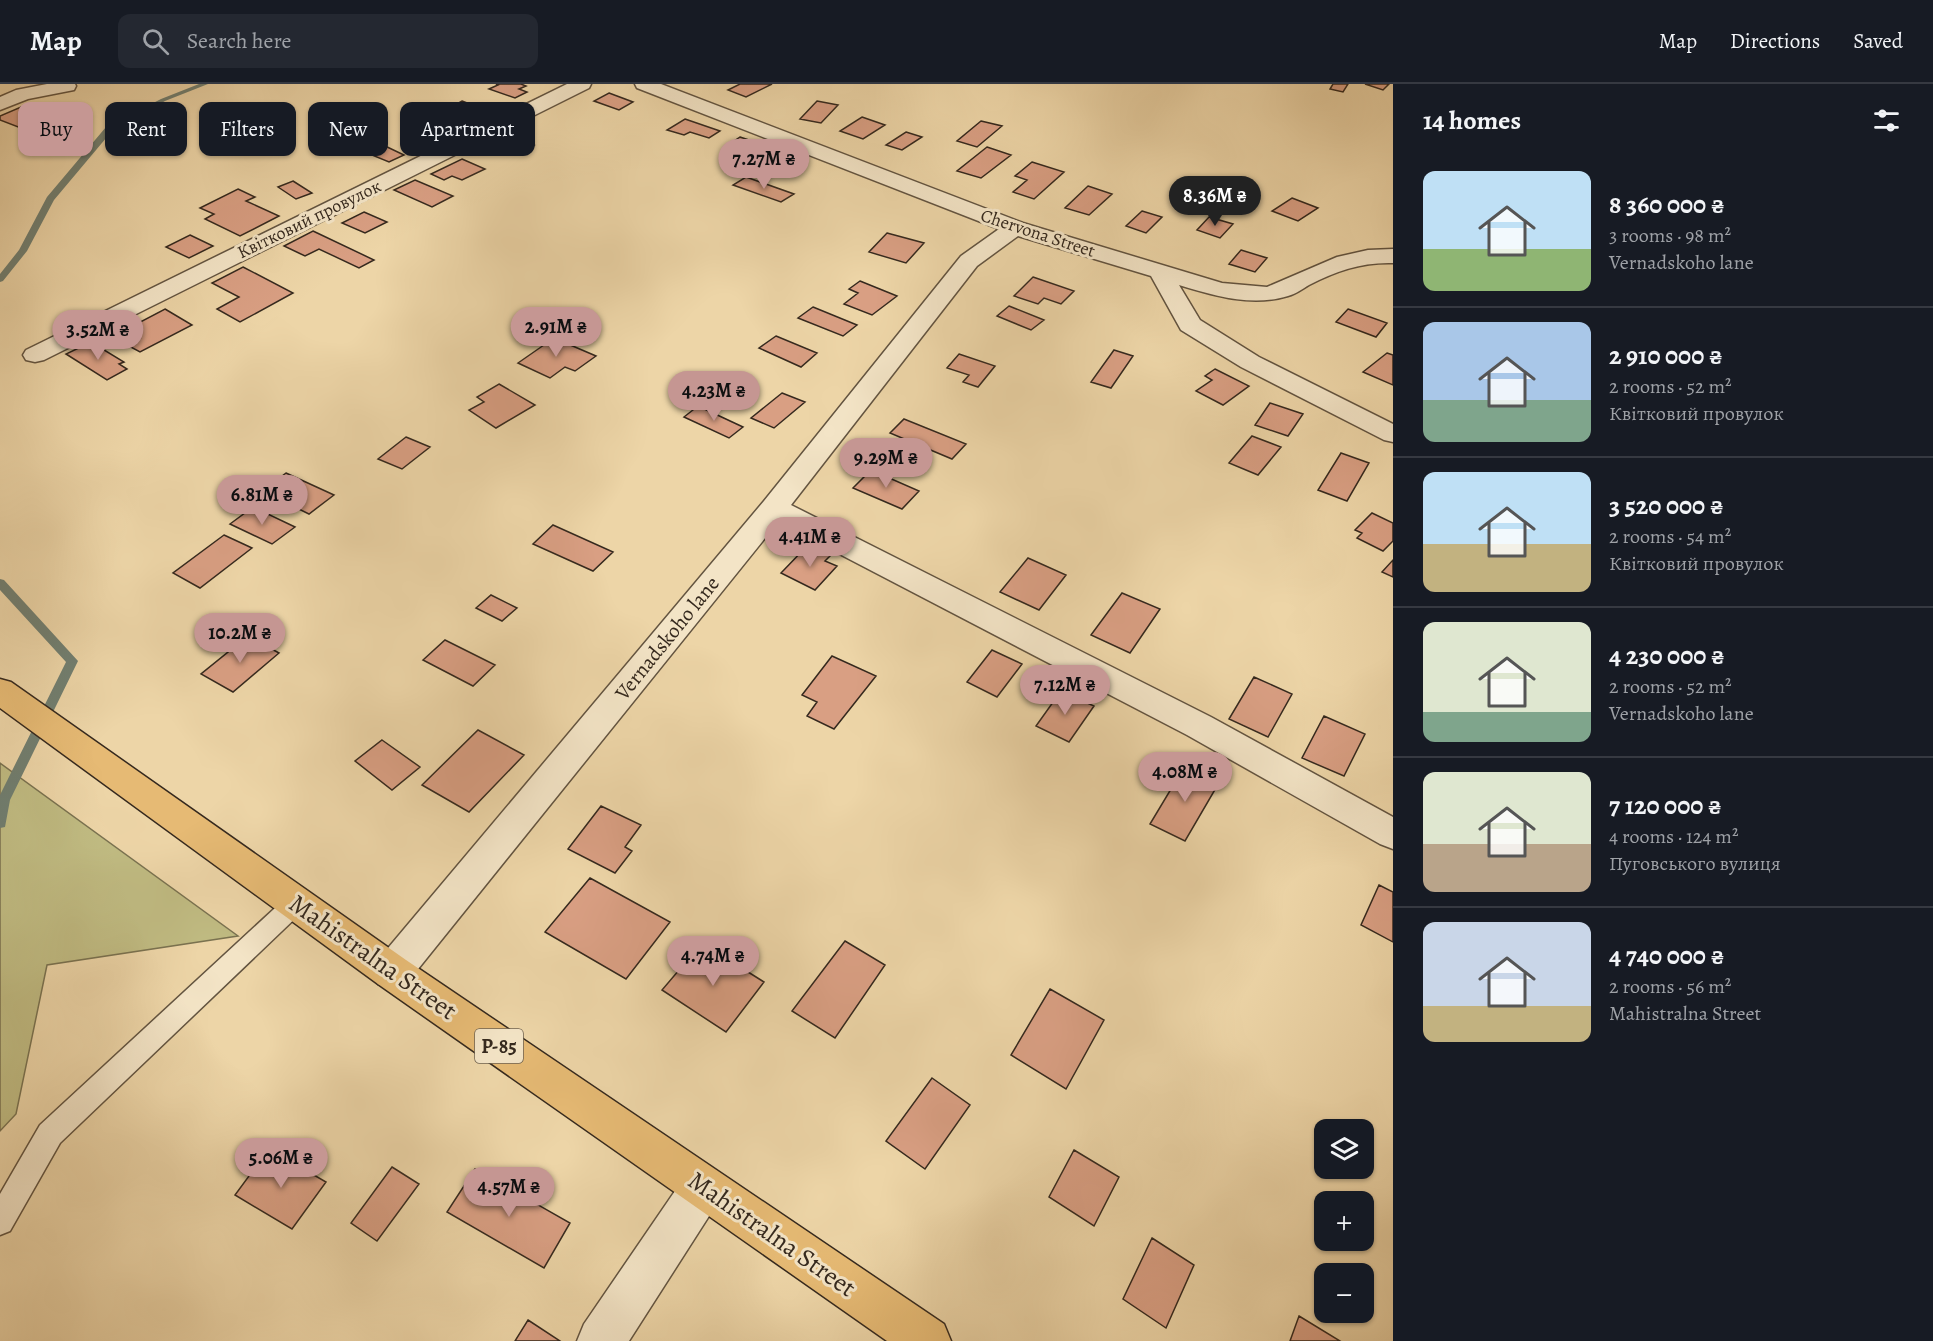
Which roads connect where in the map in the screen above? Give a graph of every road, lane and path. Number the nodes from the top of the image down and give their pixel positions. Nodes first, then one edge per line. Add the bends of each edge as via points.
1 (582, 84) edge
2 (644, 84) edge
3 (67, 86) dead end
4 (0, 104) edge
5 (1015, 228) junction
6 (1393, 256) edge
7 (1160, 271) junction
8 (35, 355) dead end
9 (1393, 434) edge
10 (774, 508) junction
11 (5, 695) edge
12 (1393, 834) edge
13 (296, 903) junction
14 (392, 972) junction
15 (703, 1187) junction
16 (0, 1221) edge
17 (601, 1341) edge
18 (927, 1341) edge

1 - 8 street, Квітковий провулок
2 - 5 street, Chervona Street
3 - 4 street via 23,94
5 - 7 street, Chervona Street
5 - 10 street, Vernadskoho lane via 969,261
6 - 7 street via 1338,263 1280,292 1257,294 1228,291
7 - 9 street via 1190,325 1250,362
10 - 12 street via 1199,726
10 - 14 street, Vernadskoho lane
11 - 13 main road, Mahistralna Street / Р-85
13 - 14 main road, Mahistralna Street / Р-85
13 - 16 lane via 50,1134
14 - 15 main road, Mahistralna Street / Р-85
15 - 17 street
15 - 18 main road, Mahistralna Street / Р-85

